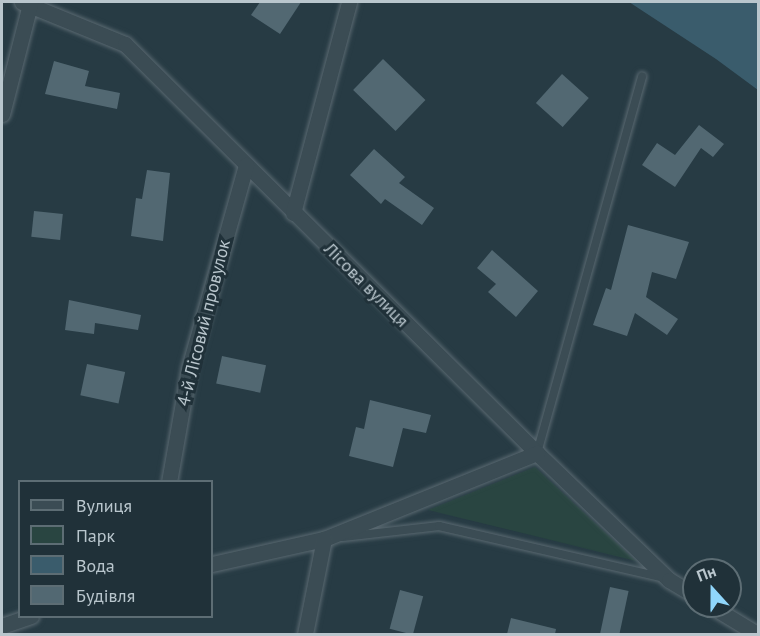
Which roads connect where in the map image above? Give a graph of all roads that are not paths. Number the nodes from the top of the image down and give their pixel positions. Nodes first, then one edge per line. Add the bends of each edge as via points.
1 (349, 2) edge
2 (26, 3) edge
3 (642, 76) dead end
4 (2, 114) edge
5 (246, 165) junction
6 (293, 213) junction
7 (537, 453) junction
8 (168, 480) edge
9 (324, 539) junction
10 (213, 564) edge
11 (669, 580) junction
12 (682, 588) edge
13 (25, 618) edge
14 (731, 618) edge
15 (2, 626) edge
16 (306, 634) edge
17 (757, 634) edge

1 - 6 street
2 - 4 street
2 - 5 street, Лісова вулиця via 125,44
3 - 7 lane
5 - 6 street, Лісова вулиця
5 - 8 street, 4-й Лісовий провулок via 189,368
6 - 7 street, Лісова вулиця
7 - 9 street
7 - 11 street, Лісова вулиця
9 - 10 street
9 - 11 lane via 439,526
9 - 16 street
11 - 12 street, Лісова вулиця
13 - 15 street
14 - 17 street

